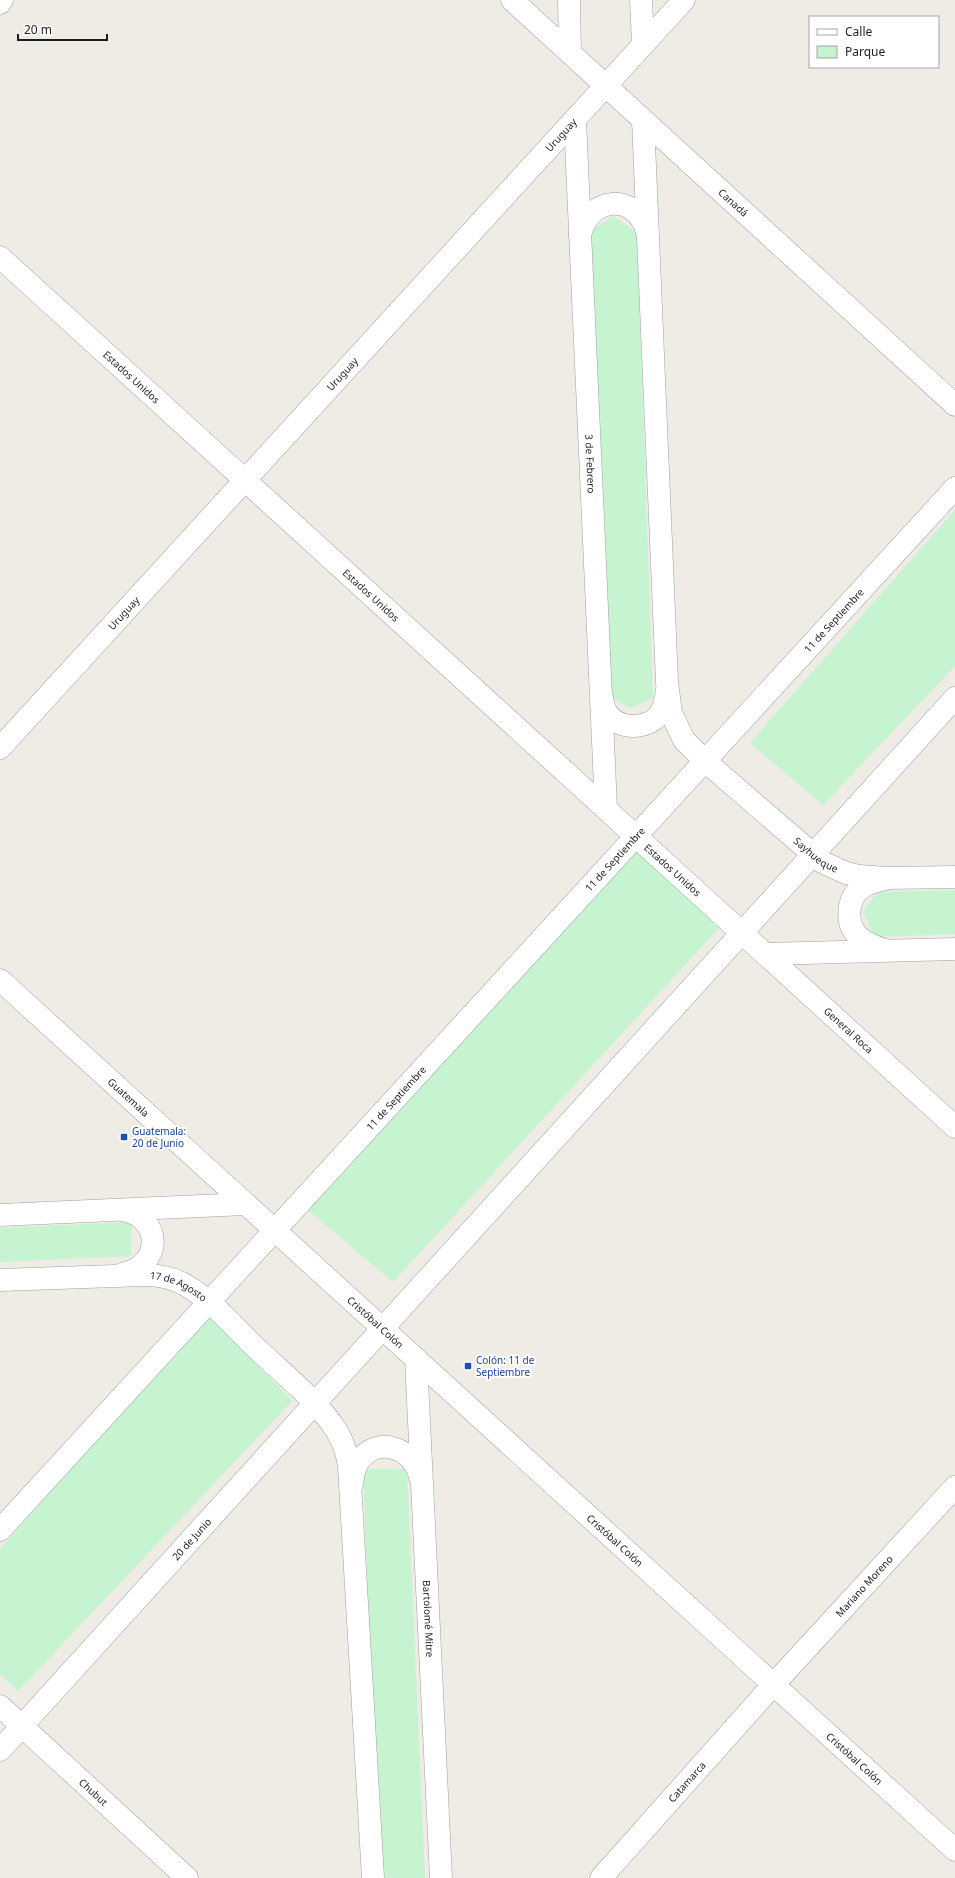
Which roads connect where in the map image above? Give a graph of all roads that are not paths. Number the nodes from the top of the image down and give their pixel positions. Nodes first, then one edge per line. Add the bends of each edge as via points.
1 (2, 0) edge
2 (512, 0) edge
3 (569, 0) edge
4 (642, 0) edge
5 (684, 0) edge
6 (0, 2) edge
7 (643, 45) junction
8 (570, 53) junction
9 (606, 86) junction
10 (575, 120) junction
11 (642, 120) junction
12 (648, 235) junction
13 (580, 237) junction
14 (0, 257) edge
15 (955, 405) edge
16 (245, 480) junction
17 (955, 488) edge
18 (667, 682) junction
19 (601, 691) junction
20 (955, 698) edge
21 (0, 748) edge
22 (704, 761) junction
23 (606, 808) junction
24 (636, 836) junction
25 (813, 855) junction
26 (955, 877) edge
27 (886, 878) junction
28 (743, 932) junction
29 (955, 949) edge
30 (887, 951) junction
31 (766, 954) junction
32 (0, 980) edge
33 (955, 1127) edge
34 (246, 1204) junction
35 (113, 1210) junction
36 (0, 1214) edge
37 (274, 1231) junction
38 (115, 1276) junction
39 (0, 1280) edge
40 (209, 1303) junction
41 (382, 1329) junction
42 (416, 1359) junction
43 (314, 1404) junction
44 (422, 1484) junction
45 (955, 1487) edge
46 (351, 1489) junction
47 (0, 1530) edge
48 (773, 1685) junction
49 (0, 1706) edge
50 (22, 1726) junction
51 (0, 1750) edge
52 (955, 1850) edge
53 (187, 1878) edge
54 (373, 1878) edge
55 (441, 1878) edge
56 (601, 1878) edge

1 - 6 street
2 - 8 street, Canadá
3 - 8 street
4 - 7 street
5 - 7 street, Uruguay
7 - 9 street, Uruguay
8 - 9 street, Canadá
9 - 10 street, Uruguay
9 - 11 street, Canadá
10 - 13 street, 3 de Febrero
10 - 16 street, Uruguay
11 - 12 street
11 - 15 street, Canadá
12 - 13 street via 641,216 628,206 619,204 604,206 591,213 584,223
12 - 18 street
13 - 19 street, 3 de Febrero
14 - 16 street, Estados Unidos
16 - 21 street, Uruguay
16 - 23 street, Estados Unidos
17 - 22 street, 11 de Septiembre
18 - 19 street via 666,699 661,712 651,722 637,726 613,720 604,707
18 - 22 street via 671,713 677,728 684,740
19 - 23 street, 3 de Febrero
20 - 25 street
22 - 24 street, 11 de Septiembre
22 - 25 street, Sayhueque
23 - 24 street, Estados Unidos
24 - 28 street, Estados Unidos
24 - 37 street, 11 de Septiembre
25 - 27 street, Sayhueque via 846,873
25 - 28 street
26 - 27 street, Sayhueque
27 - 30 street via 862,888 853,899 849,913 857,935
28 - 31 street, General Roca
28 - 41 street
29 - 30 street
30 - 31 street
31 - 33 street, General Roca
32 - 34 street, Guatemala
34 - 35 street
34 - 37 street, Guatemala
35 - 36 street
35 - 38 street via 138,1215 148,1225 152,1239 151,1255 146,1262 133,1272
37 - 40 street
37 - 41 street, Cristóbal Colón
38 - 39 street, 17 de Agosto
38 - 40 street, 17 de Agosto via 160,1275 174,1279 188,1286
40 - 43 street, 17 de Agosto
40 - 47 street
41 - 42 street, Cristóbal Colón
41 - 43 street, 20 de Junio
42 - 44 street, Bartolomé Mitre
42 - 48 street, Cristóbal Colón
43 - 46 street via 342,1442 349,1466
43 - 50 street, 20 de Junio
44 - 46 street via 412,1459 398,1449 382,1448 368,1452 358,1462
44 - 55 street, Bartolomé Mitre
45 - 48 street, Mariano Moreno
46 - 54 street
48 - 52 street, Cristóbal Colón
48 - 56 street, Catamarca
49 - 50 street, Chubut
50 - 51 street, 20 de Junio
50 - 53 street, Chubut

